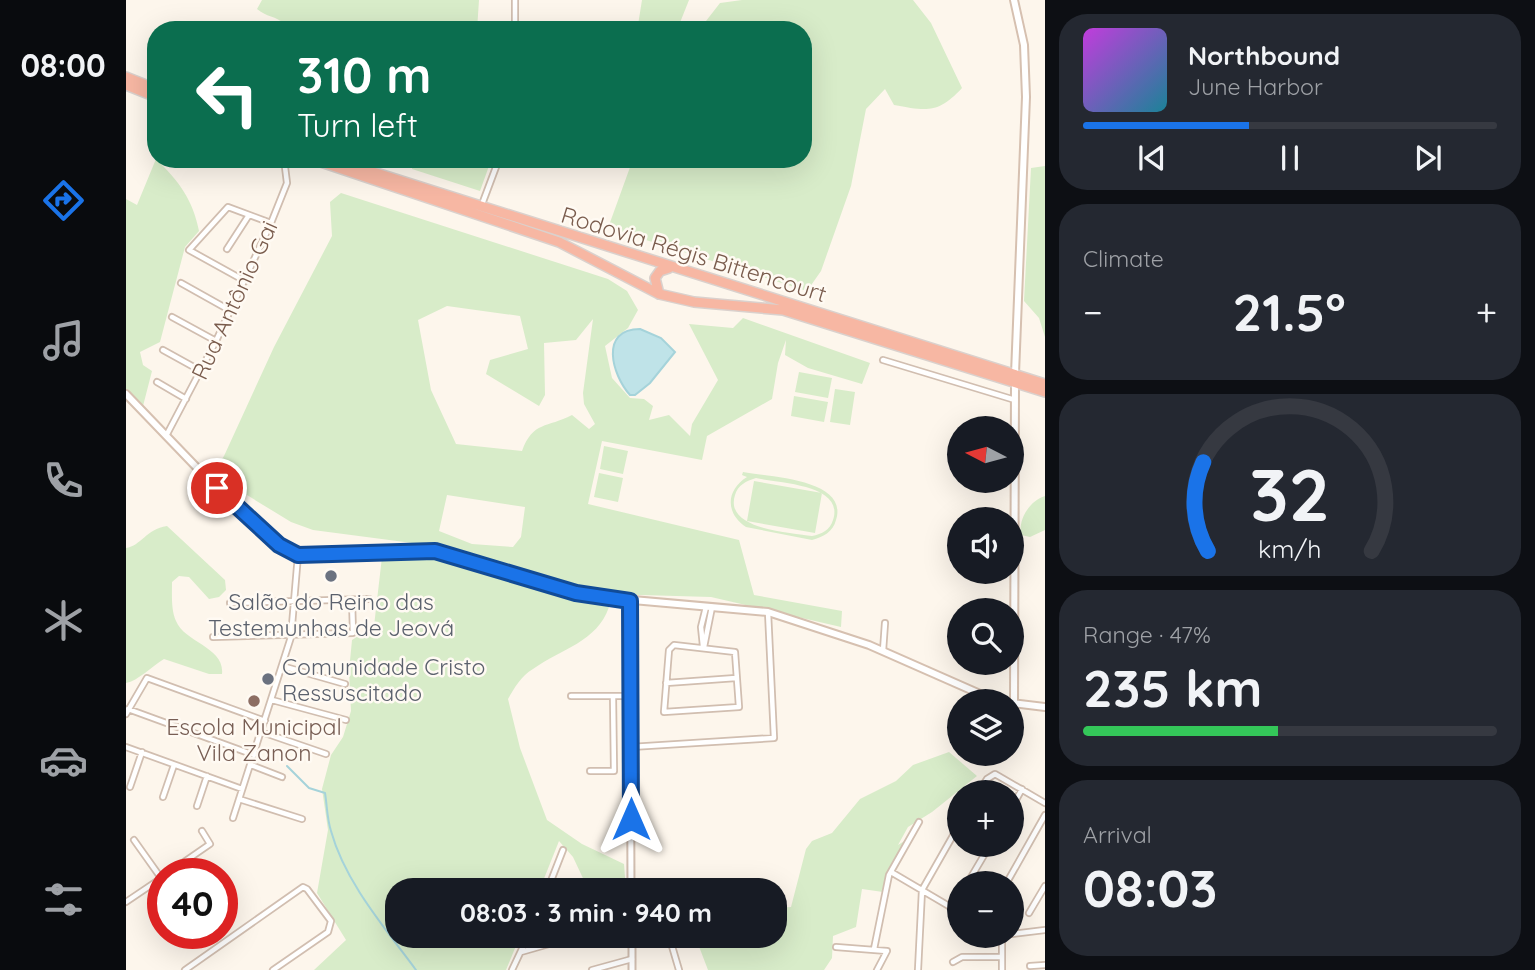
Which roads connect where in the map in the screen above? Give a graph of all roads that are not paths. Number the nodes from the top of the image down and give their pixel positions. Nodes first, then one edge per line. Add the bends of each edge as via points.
1 (515, 0) edge
2 (1014, 0) edge
3 (515, 21) edge
4 (126, 77) edge
5 (126, 85) edge
6 (147, 85) edge
7 (147, 93) edge
8 (285, 168) edge
9 (338, 168) edge
10 (359, 168) edge
11 (496, 168) edge
12 (481, 208) junction
13 (249, 215) junction
14 (271, 223) junction
15 (227, 249) dead end
16 (671, 268) junction
17 (245, 281) junction
18 (181, 283) dead end
19 (659, 294) junction
20 (230, 311) junction
21 (172, 317) dead end
22 (216, 341) junction
23 (163, 350) dead end
24 (883, 360) dead end
25 (201, 371) junction
26 (1015, 378) junction
27 (157, 382) dead end
28 (1045, 384) edge
29 (1045, 391) edge
30 (126, 394) edge
31 (186, 399) junction
32 (1015, 400) junction
33 (166, 437) junction
34 (298, 555) junction
35 (369, 599) dead end
36 (352, 600) junction
37 (630, 601) junction
38 (230, 603) dead end
39 (293, 603) junction
40 (709, 606) junction
41 (768, 612) junction
42 (885, 623) dead end
43 (213, 637) dead end
44 (291, 637) junction
45 (704, 647) junction
46 (883, 651) junction
47 (282, 666) junction
48 (736, 678) junction
49 (666, 683) junction
50 (345, 684) dead end
51 (968, 689) edge
52 (1011, 689) edge
53 (571, 696) dead end
54 (613, 696) junction
55 (630, 696) junction
56 (272, 700) junction
57 (1024, 704) edge
58 (1045, 706) edge
59 (127, 711) edge
60 (346, 720) dead end
61 (265, 721) junction
62 (262, 732) junction
63 (126, 747) edge
64 (631, 747) junction
65 (142, 752) junction
66 (326, 754) dead end
67 (254, 755) junction
68 (174, 765) junction
69 (251, 765) junction
70 (590, 771) dead end
71 (207, 776) junction
72 (282, 777) dead end
73 (989, 780) edge
74 (1003, 780) edge
75 (130, 787) dead end
76 (242, 789) junction
77 (1024, 790) edge
78 (163, 797) dead end
79 (239, 799) junction
80 (1045, 803) edge
81 (197, 806) dead end
82 (1045, 816) edge
83 (233, 818) dead end
84 (302, 819) dead end
85 (919, 822) dead end
86 (202, 831) dead end
87 (134, 839) dead end
88 (947, 846) edge
89 (563, 850) dead end
90 (148, 858) edge
91 (190, 858) edge
92 (1013, 871) edge
93 (891, 872) junction
94 (552, 878) edge
95 (631, 878) edge
96 (1045, 886) edge
97 (147, 887) edge
98 (922, 890) junction
99 (126, 901) edge
100 (947, 905) edge
101 (1029, 913) dead end
102 (1045, 930) edge
103 (1024, 933) edge
104 (836, 947) dead end
105 (523, 948) edge
106 (535, 948) edge
107 (632, 948) edge
108 (673, 948) edge
109 (1002, 948) edge
110 (874, 949) junction
111 (521, 952) junction
112 (1002, 957) junction
113 (632, 959) junction
114 (953, 962) dead end
115 (1045, 965) edge
116 (1030, 966) dead end
117 (185, 970) edge
118 (273, 970) edge
119 (512, 970) edge
120 (592, 970) edge
121 (632, 970) edge
122 (679, 970) edge
123 (877, 970) edge
124 (918, 970) edge
125 (1002, 970) edge

1 - 3 street
2 - 26 main road via 1024,39 1026,84
4 - 6 highway
5 - 7 highway
8 - 14 street, Rua Antônio Gai via 287,183
9 - 19 highway, Rodovia Régis Bittencourt via 559,243
10 - 12 highway, Rodovia Régis Bittencourt
11 - 12 street
12 - 16 highway, Rodovia Régis Bittencourt
13 - 14 street
13 - 15 street
13 - 17 street via 228,207 189,250
14 - 17 street, Rua Antônio Gai
16 - 19 highway via 655,278
16 - 26 highway, Rodovia Régis Bittencourt
17 - 20 street, Rua Antônio Gai
18 - 20 street
19 - 26 highway, Rodovia Régis Bittencourt via 783,310
20 - 22 street, Rua Antônio Gai
21 - 22 street
22 - 25 street, Rua Antônio Gai
23 - 25 street
24 - 32 street
25 - 31 street, Rua Antônio Gai
26 - 28 highway, Rodovia Régis Bittencourt
26 - 29 highway, Rodovia Régis Bittencourt
26 - 32 main road
27 - 31 street
30 - 33 main road
31 - 33 street, Rua Antônio Gai
32 - 52 main road
33 - 34 main road via 233,504
34 - 37 main road via 435,551 576,593
34 - 39 street
35 - 36 street
36 - 39 street
36 - 44 street via 353,633
37 - 40 main road
37 - 55 street
38 - 39 street
39 - 44 street
40 - 41 main road
40 - 45 street
41 - 46 main road
41 - 64 street via 774,738
42 - 46 street
43 - 44 street
44 - 47 street
45 - 48 street via 735,652
45 - 49 street via 671,646
46 - 51 main road
47 - 50 street
47 - 56 street
48 - 49 street
48 - 49 street via 738,708 664,712
53 - 54 street
54 - 55 street
54 - 70 street via 614,771
55 - 64 street
56 - 60 street
56 - 61 street
57 - 58 main road
59 - 61 street via 147,678
59 - 67 street
61 - 62 street
62 - 66 street
62 - 67 street
63 - 65 street
64 - 95 street
65 - 68 street
65 - 75 street
67 - 69 street
68 - 71 street
68 - 78 street
69 - 72 street
69 - 76 street
71 - 76 street
71 - 81 street
73 - 74 street via 993,775
76 - 79 street
77 - 80 street
79 - 83 street
79 - 84 street
82 - 92 street
85 - 93 street
86 - 91 street via 210,844
87 - 90 street
88 - 98 street
89 - 94 street
93 - 98 street
93 - 110 street
96 - 101 street
97 - 99 street
98 - 100 street
98 - 124 street
102 - 103 street
104 - 110 street
105 - 111 street
106 - 111 street
107 - 113 street
108 - 122 street
109 - 112 street
110 - 123 street via 887,951
111 - 119 street
112 - 114 street via 962,957
112 - 125 street
113 - 120 street
113 - 121 street
115 - 116 street
117 - 118 street via 307,888 331,927

